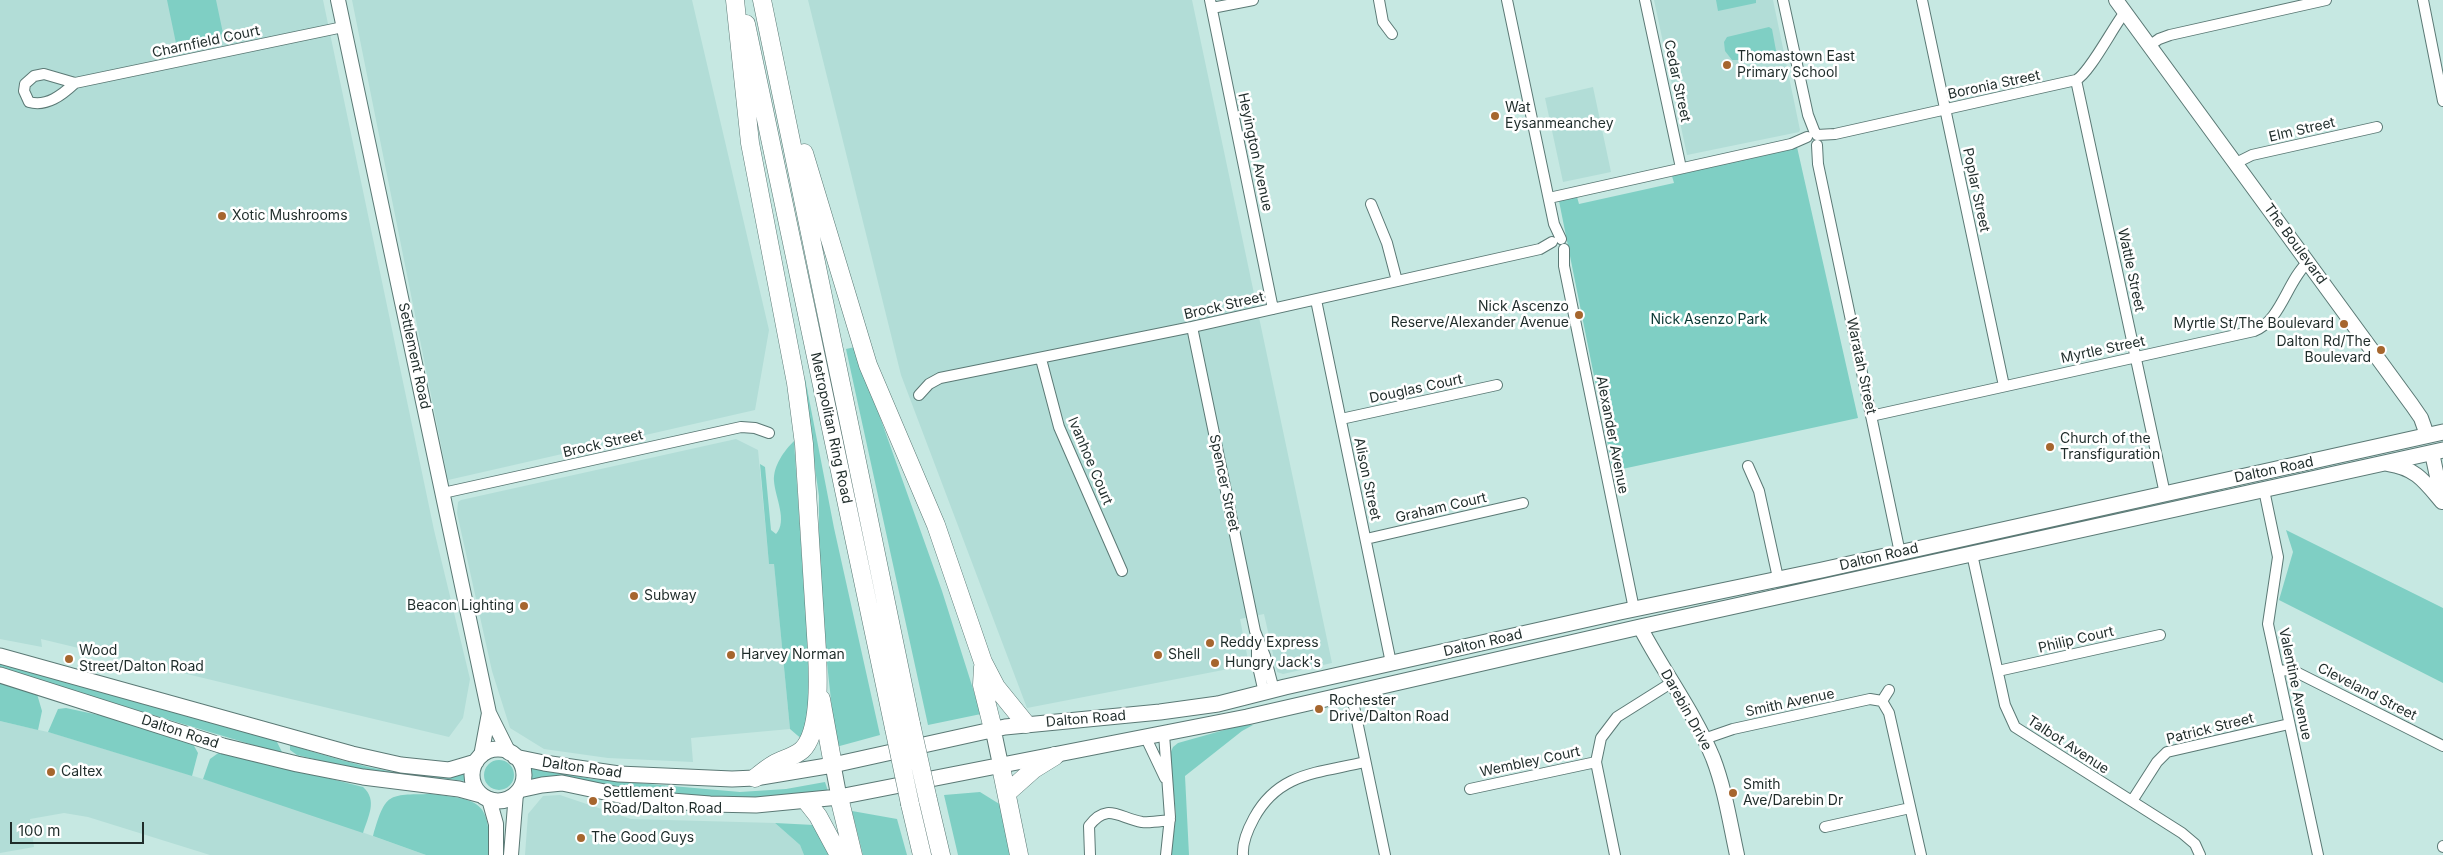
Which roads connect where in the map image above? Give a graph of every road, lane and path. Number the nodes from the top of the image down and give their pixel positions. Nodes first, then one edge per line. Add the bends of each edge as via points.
1 (338, 0) edge
2 (735, 0) edge
3 (740, 0) edge
4 (762, 0) edge
5 (1253, 0) edge
6 (1379, 0) edge
7 (1507, 0) edge
8 (1646, 0) edge
9 (1783, 0) edge
10 (1922, 0) edge
11 (2116, 0) edge
12 (2326, 0) edge
13 (2420, 0) edge
14 (2424, 0) edge
15 (1211, 4) edge
16 (2125, 12) junction
17 (2424, 13) junction
18 (343, 27) junction
19 (1392, 34) dead end
20 (2150, 46) junction
21 (775, 59) junction
22 (2076, 80) junction
23 (74, 84) dead end
24 (2443, 100) edge
25 (1945, 110) junction
26 (2376, 127) dead end
27 (1813, 139) junction
28 (2236, 163) junction
29 (1681, 168) junction
30 (1549, 198) junction
31 (1371, 204) dead end
32 (1557, 246) junction
33 (2308, 262) junction
34 (1397, 281) junction
35 (1316, 300) junction
36 (1273, 309) junction
37 (1192, 327) junction
38 (2135, 357) junction
39 (1042, 358) junction
40 (1497, 385) dead end
41 (2004, 386) junction
42 (919, 395) dead end
43 (1872, 416) junction
44 (1341, 419) junction
45 (2443, 432) edge
46 (769, 433) dead end
47 (2427, 435) junction
48 (2438, 452) edge
49 (2388, 464) junction
50 (1748, 466) dead end
51 (2264, 490) junction
52 (443, 493) junction
53 (2164, 494) junction
54 (1523, 503) dead end
55 (2443, 503) edge
56 (1366, 539) junction
57 (1900, 553) junction
58 (1972, 554) junction
59 (1904, 569) junction
60 (1122, 571) dead end
61 (1778, 578) junction
62 (1634, 609) junction
63 (1640, 627) junction
64 (2160, 635) dead end
65 (0, 656) edge
66 (983, 662) junction
67 (1391, 663) junction
68 (1998, 671) junction
69 (2278, 671) junction
70 (0, 675) edge
71 (1671, 682) junction
72 (818, 684) junction
73 (1889, 690) dead end
74 (1269, 692) junction
75 (1351, 692) junction
76 (1882, 701) junction
77 (1272, 710) junction
78 (489, 713) junction
79 (1026, 724) junction
80 (2289, 724) junction
81 (993, 729) junction
82 (1164, 734) junction
83 (1146, 738) junction
84 (1704, 739) junction
85 (2443, 746) edge
86 (512, 755) junction
87 (1055, 756) junction
88 (478, 759) junction
89 (1366, 762) junction
90 (1596, 762) junction
91 (833, 766) junction
92 (1001, 767) junction
93 (755, 778) junction
94 (1167, 783) junction
95 (1470, 789) dead end
96 (517, 792) junction
97 (1007, 793) junction
98 (485, 797) junction
99 (839, 797) junction
100 (2132, 801) junction
101 (807, 802) junction
102 (1910, 808) junction
103 (1170, 820) junction
104 (1825, 826) dead end
105 (496, 855) edge
106 (511, 855) edge
107 (839, 855) edge
108 (853, 855) edge
109 (922, 855) edge
110 (941, 855) edge
111 (1019, 855) edge
112 (1090, 855) edge
113 (1166, 855) edge
114 (1243, 855) edge
115 (1385, 855) edge
116 (1615, 855) edge
117 (1738, 855) edge
118 (1920, 855) edge
119 (2200, 855) edge
120 (2318, 855) edge

1 - 18 main road, Settlement Road
2 - 72 highway via 750,143 796,383 804,444
3 - 109 highway, Metropolitan Ring Road, bridge
4 - 21 highway, Metropolitan Ring Road
5 - 15 street
6 - 19 street via 1383,22
7 - 30 street, Alexander Avenue
8 - 29 street, Cedar Street
9 - 27 street, Waratah Street
10 - 25 street, Poplar Street
11 - 16 main road, The Boulevard
12 - 20 street via 2170,35
13 - 17 street
14 - 17 street
15 - 36 street, Heyington Avenue
16 - 20 main road, The Boulevard
16 - 22 street via 2089,68
17 - 24 street
18 - 23 street, Charnfield Court
18 - 52 main road, Settlement Road
20 - 28 main road, The Boulevard
21 - 66 highway via 868,364 936,525
21 - 110 highway, Metropolitan Ring Road, bridge via 911,724
22 - 25 street, Boronia Street
22 - 38 street, Wattle Street
25 - 27 street, Boronia Street
25 - 41 street, Poplar Street
26 - 28 street, Elm Street via 2252,155
27 - 29 street, Boronia Street
27 - 43 street, Waratah Street
28 - 33 main road, The Boulevard
29 - 30 street, Boronia Street
30 - 32 street, Alexander Avenue
31 - 34 street via 1387,243
32 - 34 street, Brock Street
32 - 62 street, Alexander Avenue via 1564,266
33 - 38 street, Myrtle Street via 2264,327
33 - 47 main road, The Boulevard via 2421,418
34 - 35 street, Brock Street
35 - 36 street, Brock Street
35 - 44 street, Alison Street
36 - 37 street, Brock Street
37 - 39 street, Brock Street
37 - 74 street, Spencer Street via 1257,639 1265,656
38 - 41 street, Myrtle Street
38 - 53 street, Wattle Street
39 - 42 street, Brock Street via 940,378
39 - 60 street, Ivanhoe Court via 1060,427
40 - 44 street, Douglas Court
41 - 43 street, Myrtle Street
43 - 57 street, Waratah Street
44 - 56 street, Alison Street
45 - 47 main road, Dalton Road
46 - 52 street, Brock Street via 741,427
47 - 48 main road, The Boulevard
47 - 53 main road, Dalton Road
48 - 49 main road, Dalton Road
48 - 55 main road, The Boulevard
49 - 51 main road, Dalton Road
49 - 55 main road via 2416,473
50 - 61 street via 1759,491
51 - 58 main road, Dalton Road
51 - 69 street, Valentine Avenue via 2278,557 2268,624
52 - 78 main road, Settlement Road
53 - 57 main road, Dalton Road
54 - 56 street, Graham Court
56 - 67 street, Alison Street
57 - 59 main road, Waratah Street
57 - 61 main road, Dalton Road
58 - 59 main road, Dalton Road
58 - 68 street, Talbot Avenue
59 - 63 main road, Dalton Road
61 - 62 main road, Dalton Road
62 - 63 main road
62 - 67 main road, Dalton Road
63 - 71 main road, Darebin Drive
63 - 75 main road, Dalton Road
64 - 68 street, Philip Court
65 - 88 main road, Dalton Road via 401,765 450,770
66 - 79 highway via 996,687
66 - 81 highway via 982,685
67 - 74 main road, Dalton Road
68 - 100 street, Talbot Avenue via 2008,714 2015,727
69 - 80 street, Valentine Avenue
69 - 85 street, Cleveland Street via 2298,673
70 - 98 main road, Dalton Road via 223,746 363,777 458,789
71 - 84 main road, Darebin Drive
71 - 90 street via 1616,717 1601,738
72 - 91 highway
72 - 93 highway via 813,730 806,746
73 - 76 street
74 - 77 main road, Spencer Street
74 - 79 main road, Dalton Road via 1218,704 1160,712
75 - 77 main road, Dalton Road
75 - 89 street
76 - 84 street, Smith Avenue via 1870,699 1732,729
76 - 102 street via 1889,713
77 - 82 main road, Dalton Road
78 - 86 main road, Settlement Road
78 - 88 main road, Settlement Road
79 - 81 main road, Dalton Road
80 - 100 street, Patrick Street via 2167,752
80 - 120 street, Valentine Avenue
81 - 91 main road, Dalton Road
81 - 92 main road
82 - 83 main road, Dalton Road
82 - 94 street
83 - 87 main road, Dalton Road
83 - 94 street
84 - 117 main road, Darebin Drive via 1718,774
86 - 88 main road via 494,750
86 - 93 main road, Dalton Road via 619,774
86 - 96 main road via 523,770 523,781
87 - 92 main road, Dalton Road
87 - 97 highway via 1034,769
88 - 98 main road via 472,777 475,787
89 - 114 street via 1299,777 1276,789 1262,803 1250,826
89 - 115 street
90 - 95 street, Wembley Court
90 - 116 street
91 - 93 main road, Dalton Road
91 - 99 main road
92 - 97 highway
92 - 99 main road, Dalton Road
94 - 103 street
96 - 98 main road via 503,800
96 - 101 main road, Dalton Road via 562,783 615,795 675,803 756,805
96 - 106 main road
97 - 111 highway
98 - 105 main road via 496,824
99 - 101 main road, Dalton Road
99 - 108 highway
100 - 119 street, Talbot Avenue via 2186,836
101 - 107 highway
102 - 104 street
102 - 118 street
103 - 112 street via 1143,822 1112,812 1098,816 1089,826
103 - 113 street

